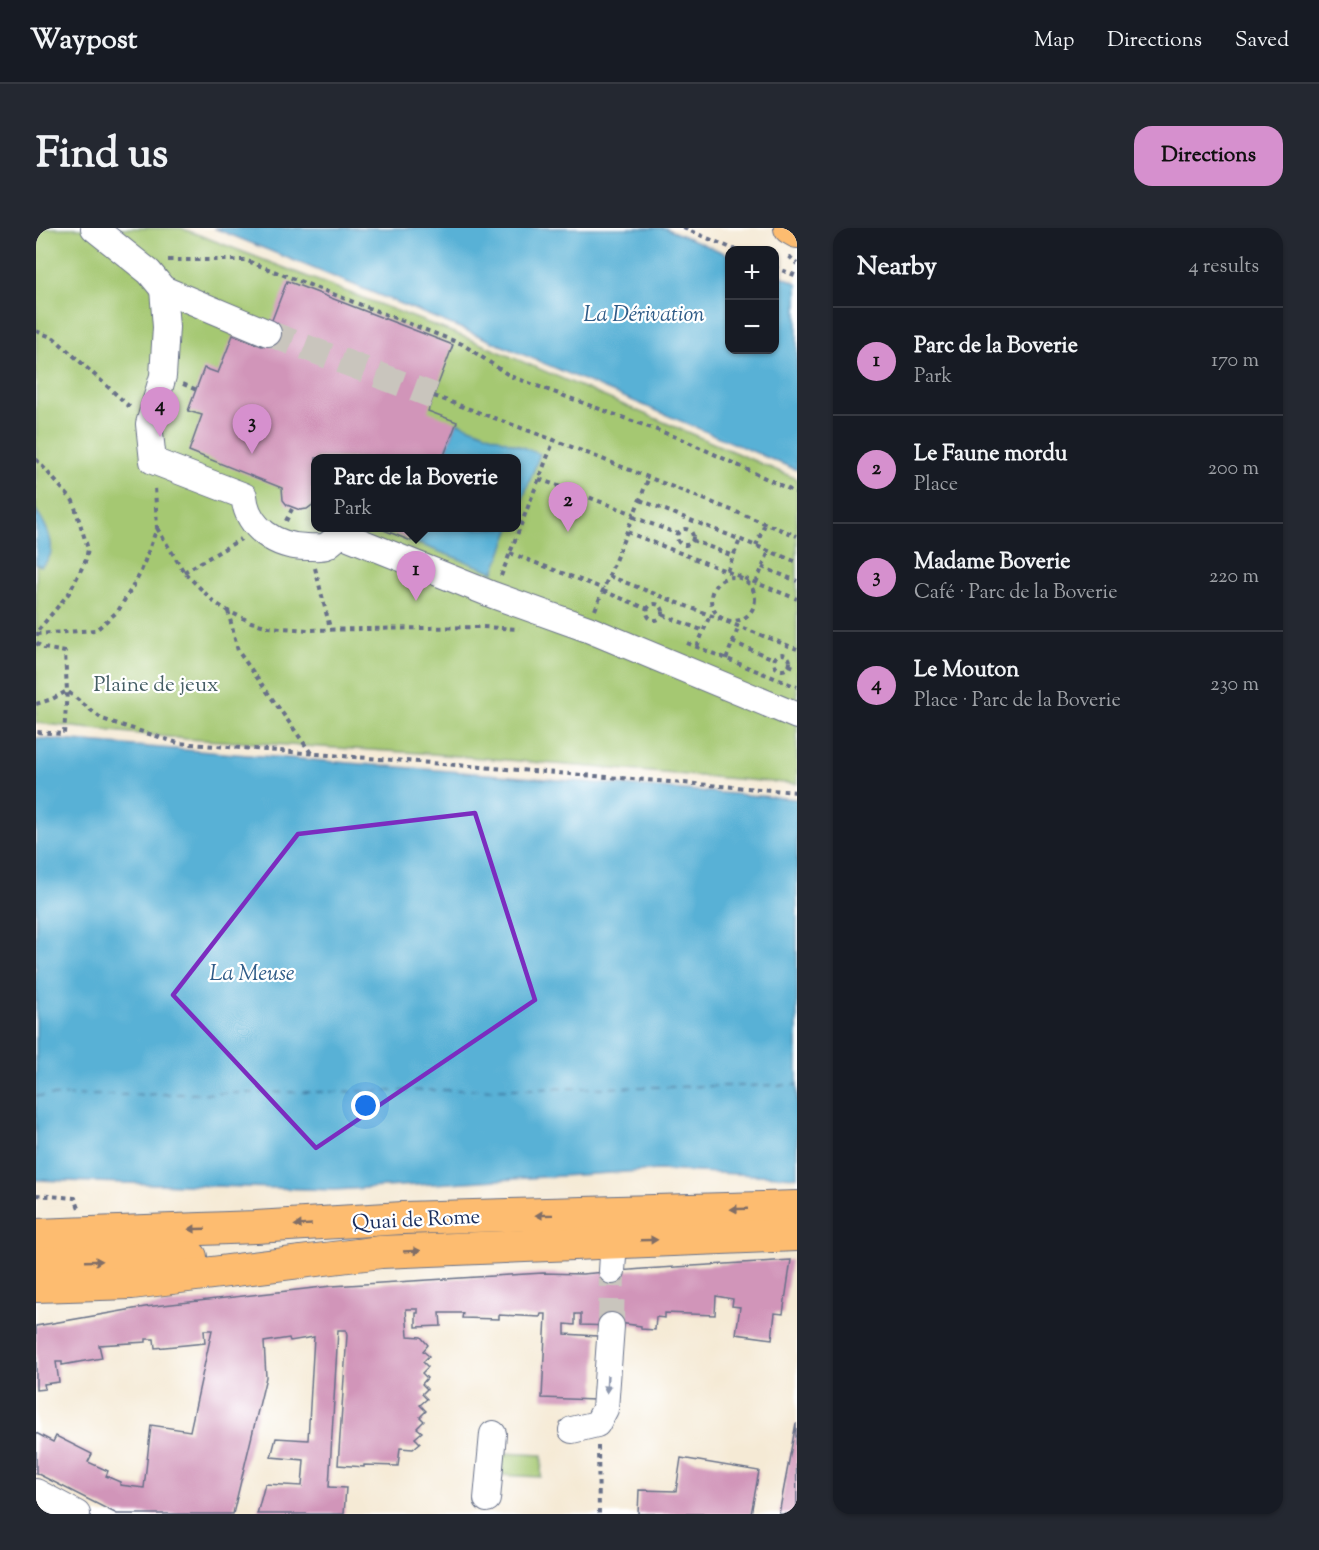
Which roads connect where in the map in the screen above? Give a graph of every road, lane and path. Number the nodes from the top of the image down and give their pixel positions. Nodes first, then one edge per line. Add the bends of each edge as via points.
1 (94, 228) edge
2 (683, 228) edge
3 (790, 228) edge
4 (797, 232) edge
5 (726, 246) edge
6 (138, 265) junction
7 (779, 269) edge
8 (797, 276) edge
9 (163, 289) junction
10 (36, 331) edge
11 (268, 333) tunnel mouth
12 (178, 382) dead end
13 (197, 390) dead end
14 (434, 396) tunnel mouth
15 (149, 424) junction
16 (554, 440) junction
17 (36, 459) edge
18 (153, 461) junction
19 (649, 477) junction
20 (539, 479) junction
21 (797, 493) edge
22 (640, 500) junction
23 (634, 515) junction
24 (765, 524) junction
25 (521, 525) edge
26 (157, 528) junction
27 (259, 529) junction
28 (518, 532) edge
29 (627, 532) junction
30 (678, 534) junction
31 (797, 536) edge
32 (692, 540) junction
33 (740, 540) junction
34 (756, 546) junction
35 (309, 548) junction
36 (769, 551) junction
37 (510, 553) junction
38 (733, 556) junction
39 (797, 562) edge
40 (762, 567) junction
41 (727, 571) junction
42 (184, 572) junction
43 (609, 576) junction
44 (742, 577) junction
45 (797, 581) edge
46 (756, 583) junction
47 (604, 590) junction
48 (493, 595) junction
49 (662, 596) junction
50 (797, 598) edge
51 (658, 605) junction
52 (597, 608) dead end
53 (648, 609) junction
54 (228, 611) junction
55 (663, 615) junction
56 (710, 615) junction
57 (652, 619) junction
58 (724, 620) junction
59 (738, 626) junction
60 (481, 627) junction
61 (330, 628) junction
62 (649, 628) dead end
63 (524, 629) dead end
64 (704, 631) junction
65 (36, 634) edge
66 (678, 640) dead end
67 (732, 642) junction
68 (36, 643) edge
69 (788, 645) junction
70 (698, 647) junction
71 (797, 649) edge
72 (784, 655) junction
73 (726, 658) junction
74 (774, 659) junction
75 (789, 665) junction
76 (797, 668) edge
77 (779, 669) junction
78 (775, 678) junction
79 (797, 687) edge
80 (66, 691) junction
81 (36, 704) edge
82 (797, 716) edge
83 (36, 732) edge
84 (311, 754) junction
85 (797, 792) edge
86 (36, 1195) edge
87 (797, 1208) edge
88 (79, 1210) dead end
89 (36, 1235) edge
90 (797, 1236) edge
91 (354, 1254) junction
92 (36, 1263) edge
93 (36, 1286) edge
94 (610, 1326) tunnel mouth
95 (572, 1430) dead end
96 (493, 1434) dead end
97 (36, 1492) edge
98 (487, 1499) dead end
99 (77, 1514) edge

1 - 6 street
2 - 5 path
3 - 4 main road
6 - 9 street
6 - 21 path via 161,260 245,260 462,344 510,376 684,440
7 - 8 path
9 - 11 street
9 - 15 street via 163,376
10 - 15 path via 54,338
12 - 13 path
14 - 16 path
15 - 18 street
16 - 19 path
16 - 20 path
17 - 65 path via 73,501 88,549 69,593
18 - 26 path
18 - 27 street via 244,496 245,507
19 - 22 path
19 - 24 path
20 - 23 path
20 - 25 path
22 - 23 path
22 - 33 path
23 - 29 path
23 - 30 path
24 - 31 path
24 - 34 path
26 - 42 path
26 - 65 path via 140,574 111,618 96,630
27 - 35 street via 288,546
27 - 42 path
28 - 37 path
29 - 41 path
29 - 43 path
30 - 32 path via 688,530
30 - 32 path via 682,544
32 - 38 path
33 - 34 path
33 - 38 path
34 - 36 path
35 - 48 street via 325,547 341,534
35 - 61 path
36 - 39 path
36 - 40 path
37 - 47 path
37 - 48 path
38 - 41 path
40 - 45 path
40 - 46 path
41 - 44 path
42 - 54 path
43 - 47 path
43 - 49 path
44 - 46 path
44 - 58 path via 719,581 711,594 713,610
44 - 58 path via 753,588 752,611 740,620
46 - 50 path
47 - 52 path
47 - 53 path
48 - 60 path
48 - 82 street via 588,628
49 - 51 path
49 - 56 path
51 - 53 path
51 - 55 path
53 - 57 path
54 - 61 path via 269,627
54 - 84 path via 238,651
55 - 57 path
55 - 64 path
56 - 58 path
56 - 64 path
57 - 62 path
58 - 59 path
59 - 67 path
59 - 69 path
60 - 61 path
60 - 63 path
64 - 70 path
66 - 70 path
67 - 73 path
67 - 74 path
68 - 80 path via 65,652
69 - 71 path
69 - 72 path
70 - 73 path
72 - 74 path
72 - 75 path
73 - 78 path
74 - 77 path
75 - 76 path
75 - 77 path
77 - 78 path
78 - 79 path
80 - 81 path
80 - 83 path via 63,734
80 - 84 path via 102,719 178,743
84 - 85 path
86 - 88 path via 75,1198
87 -> 89 main road, Quai de Rome via 403,1218
91 -> 90 main road, Quai de Rome via 613,1256
92 -> 91 main road, Quai de Rome
91 - 93 main road, Quai de Rome via 132,1283
94 -> 95 street via 606,1409 597,1424
96 - 98 street
97 - 99 street

